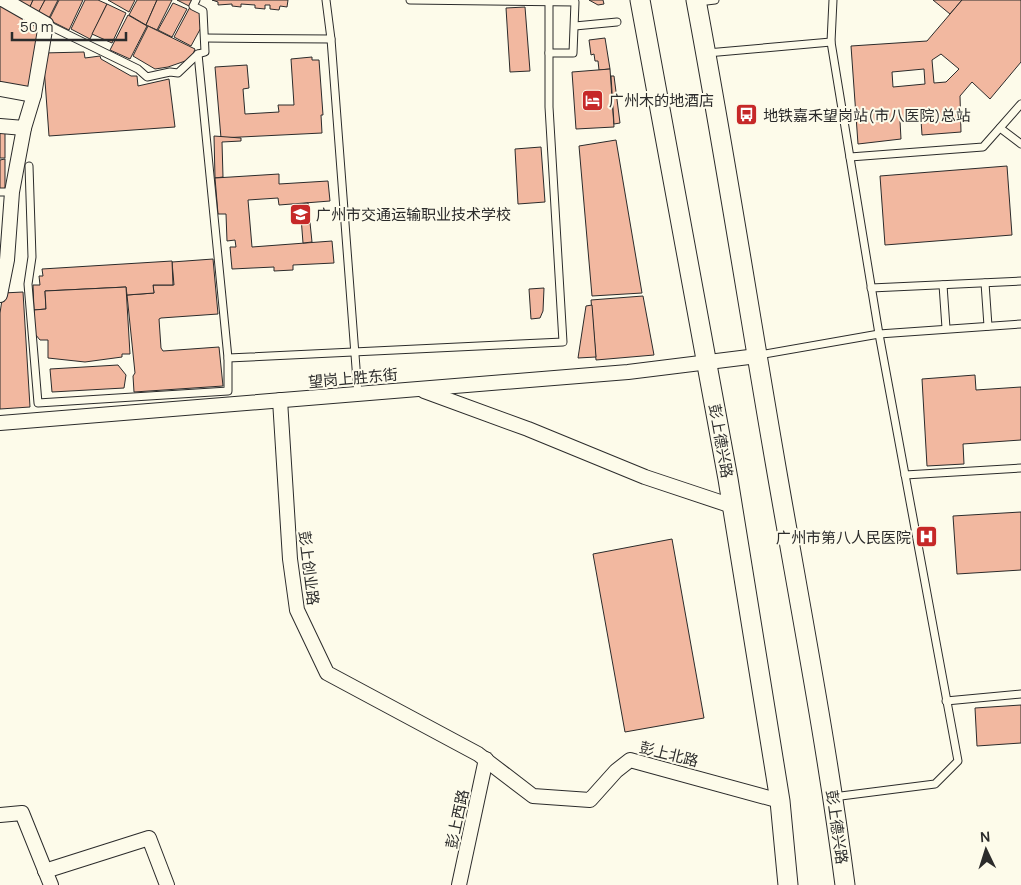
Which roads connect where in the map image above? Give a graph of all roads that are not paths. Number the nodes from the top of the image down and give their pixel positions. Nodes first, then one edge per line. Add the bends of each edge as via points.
1 (4, 0) edge
2 (196, 0) edge
3 (326, 0) edge
4 (410, 0) edge
5 (491, 0) edge
6 (640, 0) edge
7 (715, 0) edge
8 (833, 0) edge
9 (549, 1) edge
10 (696, 1) edge
11 (617, 22) dead end
12 (46, 24) junction
13 (575, 26) junction
14 (205, 38) junction
15 (331, 39) junction
16 (831, 42) junction
17 (549, 53) junction
18 (706, 53) junction
19 (198, 54) junction
20 (0, 90) edge
21 (34, 95) junction
22 (1021, 104) edge
23 (0, 126) edge
24 (24, 128) junction
25 (1000, 128) junction
26 (1021, 144) edge
27 (850, 157) junction
28 (29, 166) dead end
29 (6, 192) edge
30 (1021, 281) edge
31 (985, 283) junction
32 (943, 285) junction
33 (871, 288) junction
34 (0, 295) edge
35 (1021, 324) edge
36 (988, 326) junction
37 (946, 328) junction
38 (879, 334) junction
39 (354, 352) junction
40 (756, 356) junction
41 (228, 358) junction
42 (708, 364) junction
43 (419, 389) junction
44 (358, 394) junction
45 (280, 400) junction
46 (0, 424) edge
47 (1021, 468) edge
48 (905, 475) junction
49 (732, 506) junction
50 (1021, 694) edge
51 (946, 701) junction
52 (486, 759) junction
53 (833, 797) junction
54 (780, 801) junction
55 (0, 815) edge
56 (45, 871) junction
57 (845, 883) edge
58 (51, 885) edge
59 (167, 885) edge
60 (459, 885) edge
61 (788, 885) edge

1 - 12 street
2 - 14 lane via 193,6 203,11
3 - 15 lane
4 - 5 lane
5 - 9 lane
6 - 42 street, 彭上德兴路
7 - 10 lane
8 - 16 lane
9 - 13 lane via 575,2
9 - 17 lane
10 - 18 street, 彭上德兴路
11 - 13 lane
12 - 19 lane via 138,69 147,77 178,73
12 - 21 street
13 - 17 lane via 574,52
14 - 15 lane
14 - 19 lane via 205,52
15 - 39 lane
16 - 18 lane
16 - 27 lane
17 - 39 lane via 549,108 563,342
18 - 40 street, 彭上德兴路
19 - 41 lane
20 - 21 street
21 - 24 street
22 - 25 lane
23 - 24 street
24 - 29 street
25 - 26 lane
25 - 27 lane via 983,147
27 - 33 lane
28 - 41 lane via 32,258 28,284 38,403 228,391
29 - 34 street via 7,260
30 - 31 lane
31 - 32 lane
31 - 36 lane
32 - 33 lane
32 - 37 lane
33 - 38 lane
35 - 36 lane
36 - 37 lane
37 - 38 lane
38 - 40 lane
38 - 48 lane
39 - 41 lane
39 - 44 lane
40 - 42 street, 望岗上胜东街
40 - 53 street, 彭上德兴路
42 - 43 street, 望岗上胜东街
42 - 49 street, 彭上德兴路
43 - 44 street, 望岗上胜东街
43 - 49 street via 654,481
44 - 45 street, 望岗上胜东街
45 - 46 street, 望岗上胜东街
45 - 52 street, 彭上创业路 via 290,558 297,610 327,674
47 - 48 lane
48 - 51 lane
49 - 54 street, 彭上德兴路
50 - 51 lane
51 - 53 lane via 958,761 935,784
52 - 54 street, 彭上北路 via 533,796 590,800 630,760
52 - 60 street, 彭上西路
53 - 57 street, 彭上德兴路
54 - 61 street, 彭上德兴路
55 - 56 street via 22,813
56 - 58 street
56 - 59 street via 149,838

